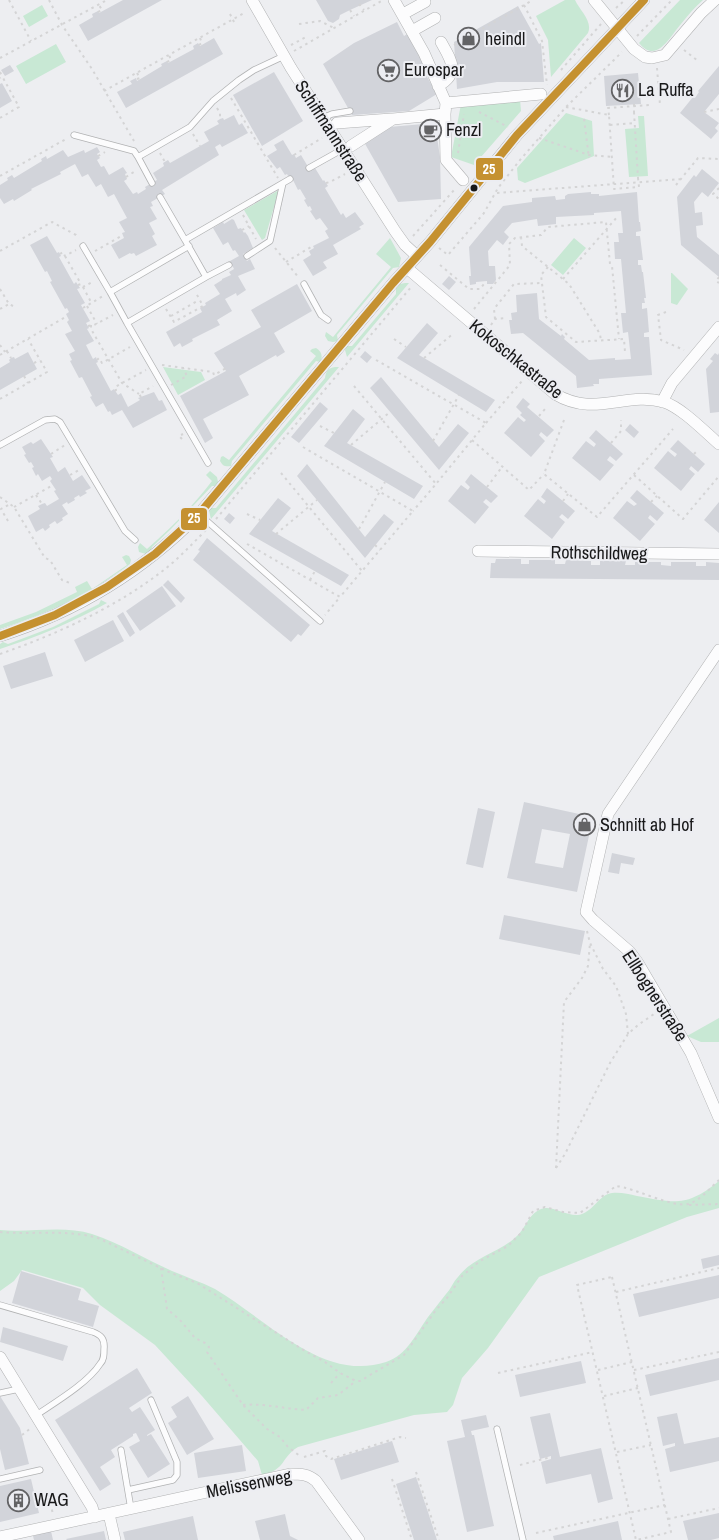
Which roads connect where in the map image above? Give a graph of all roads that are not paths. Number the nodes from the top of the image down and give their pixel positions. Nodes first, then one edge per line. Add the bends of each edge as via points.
1 (394, 0) edge
2 (594, 0) edge
3 (644, 0) edge
4 (715, 0) edge
5 (425, 2) dead end
6 (250, 6) edge
7 (403, 14) junction
8 (435, 18) dead end
9 (616, 28) junction
10 (412, 31) junction
11 (289, 51) junction
12 (424, 53) junction
13 (438, 86) junction
14 (544, 91) road end
15 (446, 109) junction
16 (350, 111) dead end
17 (323, 118) junction
18 (393, 119) junction
19 (338, 123) dead end
20 (74, 134) road end
21 (347, 147) junction
22 (138, 157) junction
23 (309, 168) dead end
24 (290, 179) dead end
25 (463, 180) dead end
26 (152, 183) dead end
27 (282, 184) junction
28 (160, 197) dead end
29 (185, 240) junction
30 (83, 246) road end
31 (189, 246) junction
32 (246, 256) dead end
33 (417, 256) junction
34 (228, 264) dead end
35 (407, 268) junction
36 (206, 277) junction
37 (304, 284) road end
38 (110, 292) junction
39 (328, 320) dead end
40 (127, 323) junction
41 (719, 327) edge
42 (662, 402) junction
43 (0, 444) edge
44 (719, 444) edge
45 (208, 463) dead end
46 (198, 514) junction
47 (135, 540) dead end
48 (478, 551) dead end
49 (719, 554) edge
50 (320, 621) road end
51 (0, 636) edge
52 (719, 650) edge
53 (719, 1118) edge
54 (0, 1305) edge
55 (0, 1357) edge
56 (5, 1374) edge
57 (19, 1389) junction
58 (0, 1393) edge
59 (151, 1400) dead end
60 (35, 1416) junction
61 (497, 1429) dead end
62 (121, 1450) dead end
63 (40, 1470) dead end
64 (0, 1478) edge
65 (128, 1490) junction
66 (131, 1509) junction
67 (109, 1514) junction
68 (95, 1517) junction
69 (0, 1537) edge
70 (114, 1540) edge
71 (360, 1540) edge
72 (523, 1540) edge

1 - 7 street
2 - 9 street
3 - 9 street
4 - 9 street via 659,58 644,57
5 - 7 street
6 - 11 street, Schiffmannstraße
7 - 10 street
8 - 10 street
9 - 33 street via 517,135
10 - 12 street
11 - 17 street, Schiffmannstraße
11 - 22 lane via 226,90 190,127
12 - 13 street
12 - 13 street via 448,42 452,72
13 - 15 street
14 - 15 street
15 - 18 street
15 - 25 street via 446,160
16 - 17 lane
17 - 21 street, Schiffmannstraße
18 - 19 street
18 - 21 street
20 - 22 lane via 134,151
21 - 23 lane
21 - 33 street, Schiffmannstraße via 395,231
22 - 26 lane
24 - 27 lane
27 - 29 lane
27 - 32 lane via 270,241
28 - 29 lane
29 - 31 lane
30 - 38 lane
31 - 36 lane
31 - 38 lane
33 - 35 street
34 - 36 lane
35 - 42 street, Kokoschkastraße via 554,394 573,403 596,405 649,400
35 - 46 street
36 - 40 lane
37 - 39 lane via 321,315
38 - 40 lane
40 - 45 lane
41 - 42 street via 672,383
42 - 44 street, Kokoschkastraße via 677,409
43 - 47 lane via 45,420 60,422 125,531
46 - 50 lane
46 - 51 street via 159,551 99,593 46,620
48 - 49 street, Rothschildweg
52 - 53 street, Ellbognerstraße via 608,814 586,912 630,952 691,1053
54 - 60 lane via 93,1332 100,1335 105,1344 100,1365 79,1385
55 - 56 street
56 - 57 street
57 - 58 lane
57 - 60 street
59 - 65 lane via 177,1462 177,1475 173,1480
60 - 68 street via 92,1507
61 - 72 lane
62 - 65 lane
63 - 64 lane
65 - 66 lane
66 - 67 street, Melissenweg
66 - 71 street, Melissenweg via 301,1474 316,1481
67 - 68 street, Melissenweg
67 - 70 street
68 - 69 street, Melissenweg

